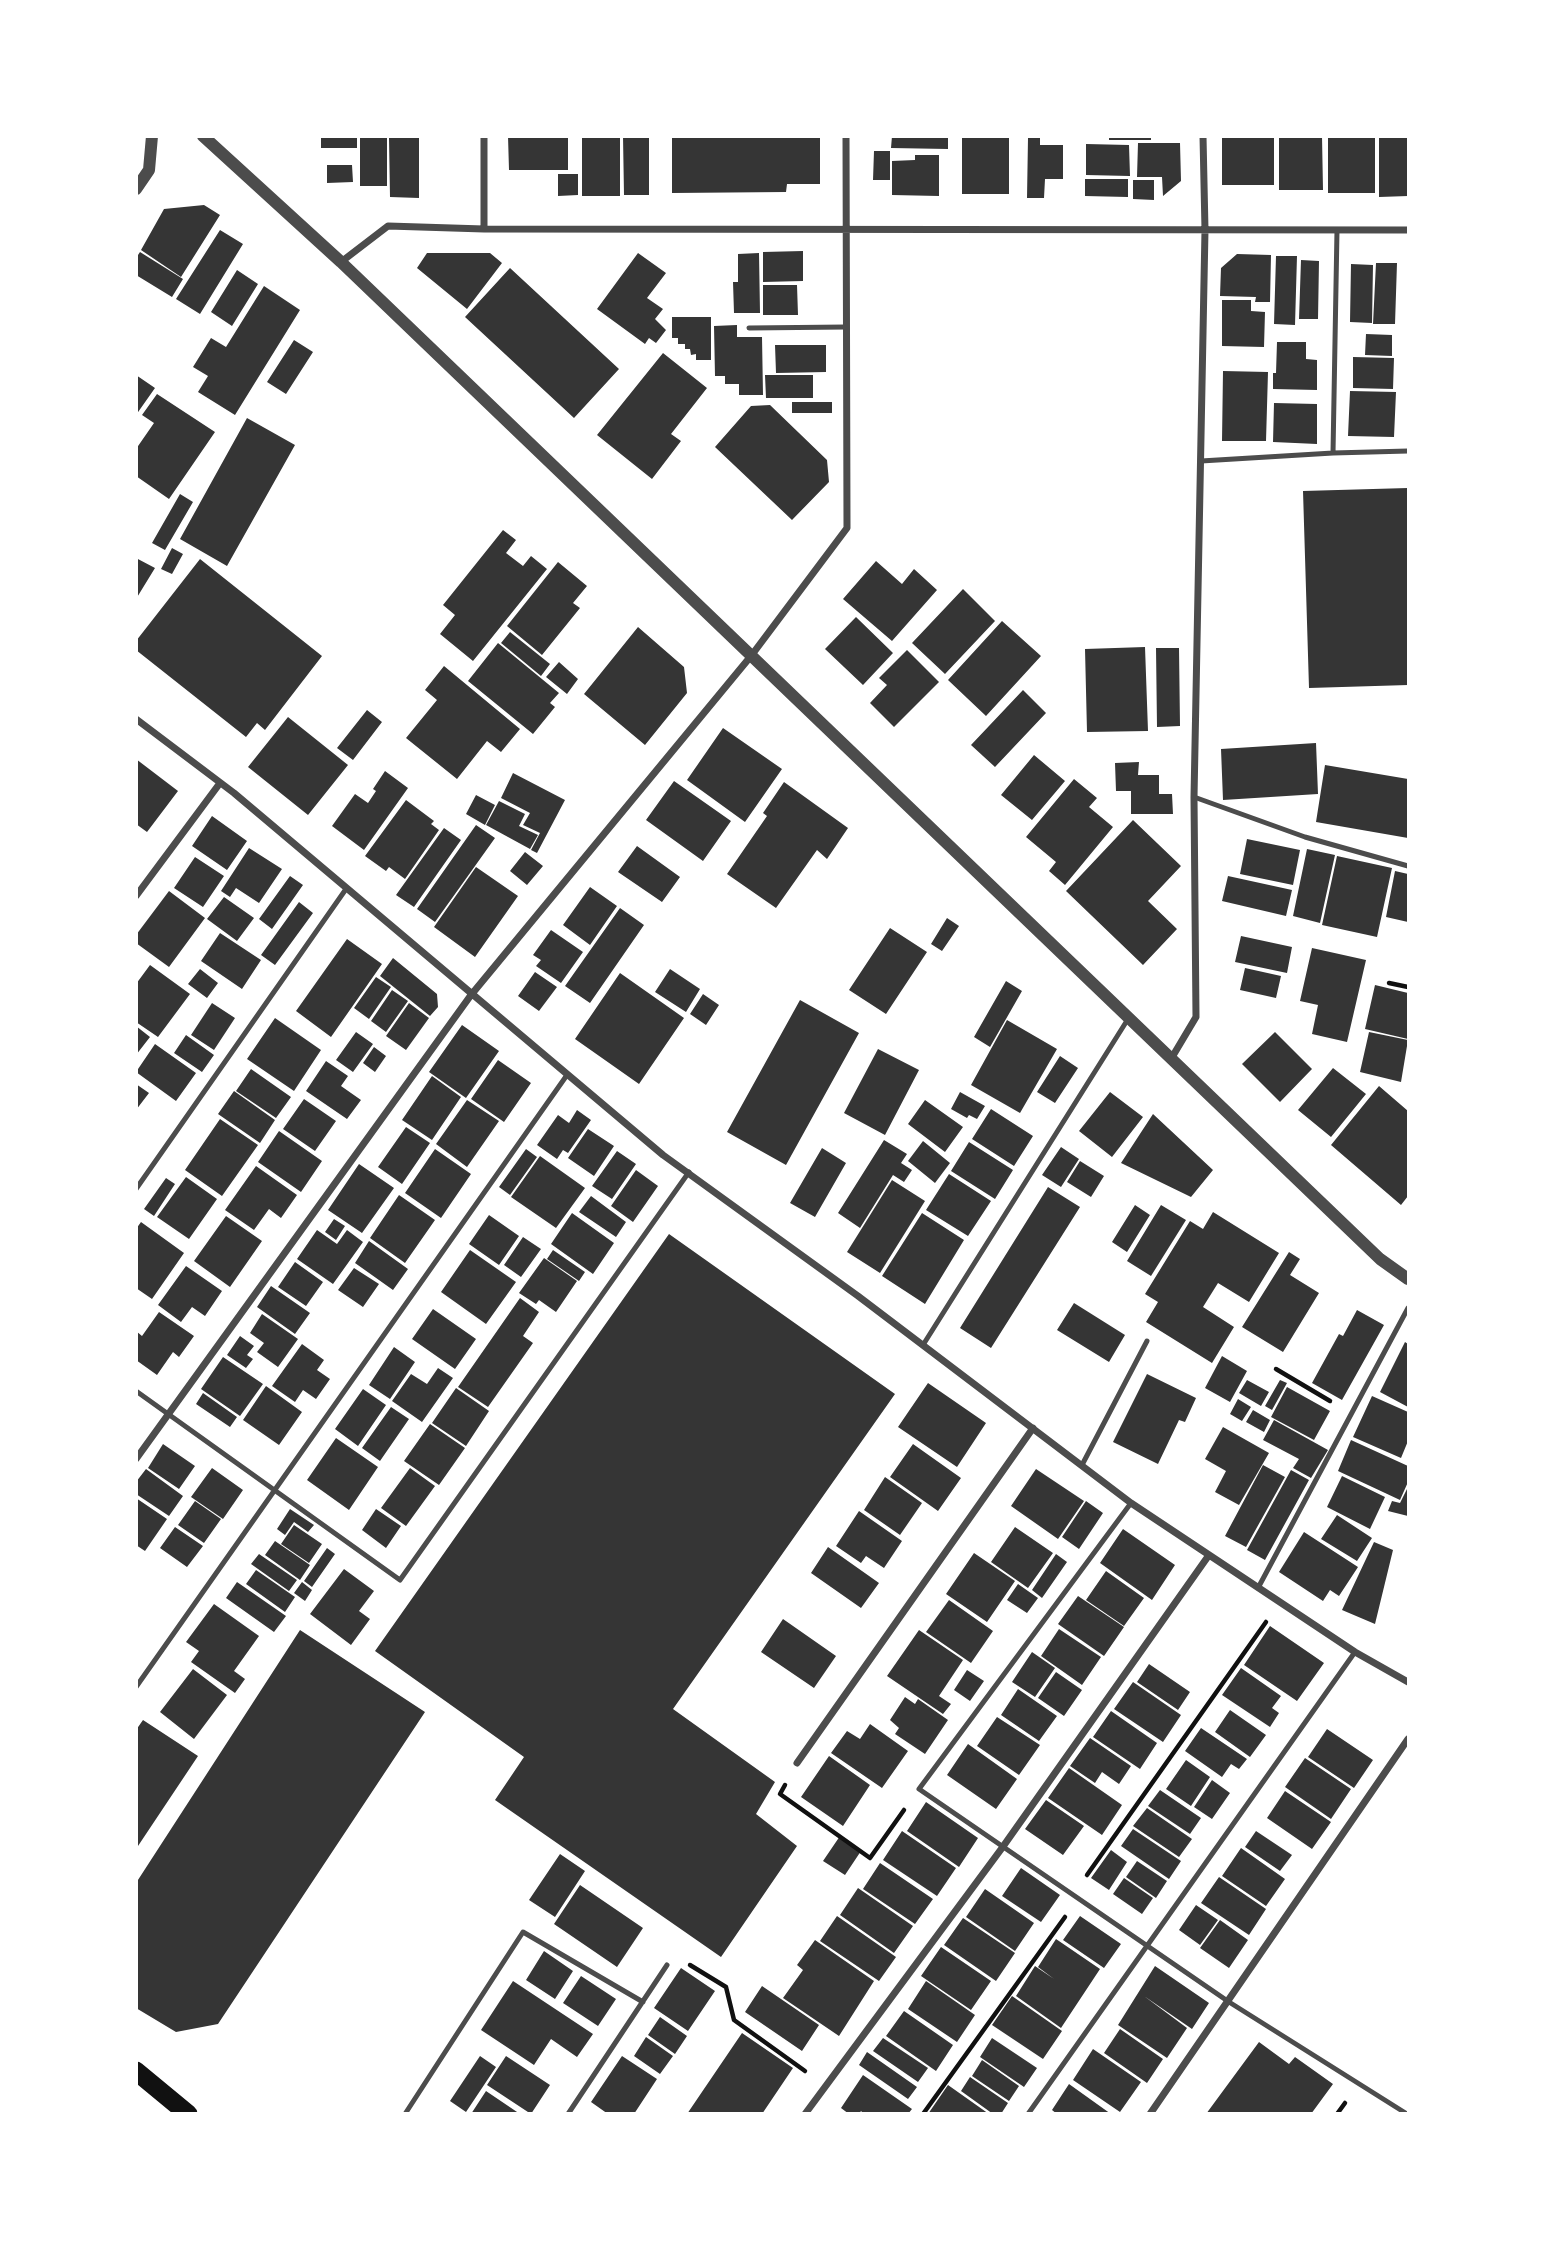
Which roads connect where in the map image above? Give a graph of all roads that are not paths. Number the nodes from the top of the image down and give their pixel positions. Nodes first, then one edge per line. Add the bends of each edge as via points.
1 (152, 136) edge
2 (203, 136) edge
3 (484, 136) edge
4 (846, 136) edge
5 (1203, 136) edge
6 (136, 189) edge
7 (484, 229) junction
8 (845, 229) junction
9 (1205, 230) junction
10 (1337, 230) junction
11 (1409, 230) edge
12 (341, 262) junction
13 (846, 327) junction
14 (748, 328) dead end
15 (1409, 452) edge
16 (1333, 453) junction
17 (1201, 461) junction
18 (751, 656) junction
19 (136, 719) edge
20 (220, 783) junction
21 (1194, 797) junction
22 (1409, 866) edge
23 (346, 889) junction
24 (136, 896) edge
25 (471, 995) junction
26 (1128, 1019) junction
27 (1171, 1059) junction
28 (567, 1075) junction
29 (689, 1172) junction
30 (136, 1189) edge
31 (1409, 1279) edge
32 (1409, 1308) edge
33 (1147, 1341) dead end
34 (923, 1345) junction
35 (136, 1391) edge
36 (169, 1414) junction
37 (1033, 1429) junction
38 (136, 1460) edge
39 (1082, 1465) junction
40 (275, 1490) junction
41 (1130, 1503) junction
42 (1209, 1555) junction
43 (1258, 1588) junction
44 (1355, 1652) junction
45 (1409, 1682) edge
46 (136, 1687) edge
47 (1409, 1739) edge
48 (797, 1763) road end
49 (1002, 1848) junction
50 (1147, 1946) junction
51 (667, 1965) road end
52 (643, 2002) junction
53 (1229, 2002) junction
54 (136, 2071) edge
55 (188, 2113) edge
56 (405, 2113) edge
57 (568, 2113) edge
58 (804, 2113) edge
59 (1028, 2113) edge
60 (1150, 2113) edge
61 (1407, 2113) edge

1 - 6 street via 149,170
2 - 12 street
3 - 7 street
4 - 8 street
5 - 9 street
7 - 8 street
7 - 12 street via 388,226
8 - 9 street
8 - 13 street
9 - 10 street
9 - 17 street
10 - 11 street
10 - 16 lane
12 - 18 street
13 - 14 lane
13 - 18 street via 847,528
15 - 16 lane
16 - 17 lane
17 - 21 street
18 - 25 street
18 - 26 street
19 - 20 street
20 - 23 street
20 - 24 street
21 - 22 lane via 1306,837
21 - 27 street via 1196,1017
23 - 25 street
23 - 30 lane
25 - 28 street
25 - 36 street
26 - 27 street
26 - 34 lane
27 - 31 street via 1380,1259
28 - 29 street
28 - 40 lane
29 - 34 street
29 - 40 lane via 400,1580
32 - 43 lane
33 - 39 lane
34 - 37 street
35 - 36 lane
36 - 38 street
36 - 40 lane
37 - 39 street
37 - 48 street
39 - 41 street
40 - 46 lane
41 - 42 street
41 - 49 lane via 919,1789
42 - 43 street
42 - 49 street
43 - 44 street
44 - 45 street
44 - 50 lane
47 - 53 street
49 - 50 lane
49 - 58 street
50 - 53 lane
50 - 59 lane
51 - 52 lane
52 - 56 lane via 523,1932
52 - 57 lane
53 - 60 street
53 - 61 lane
54 - 55 highway

